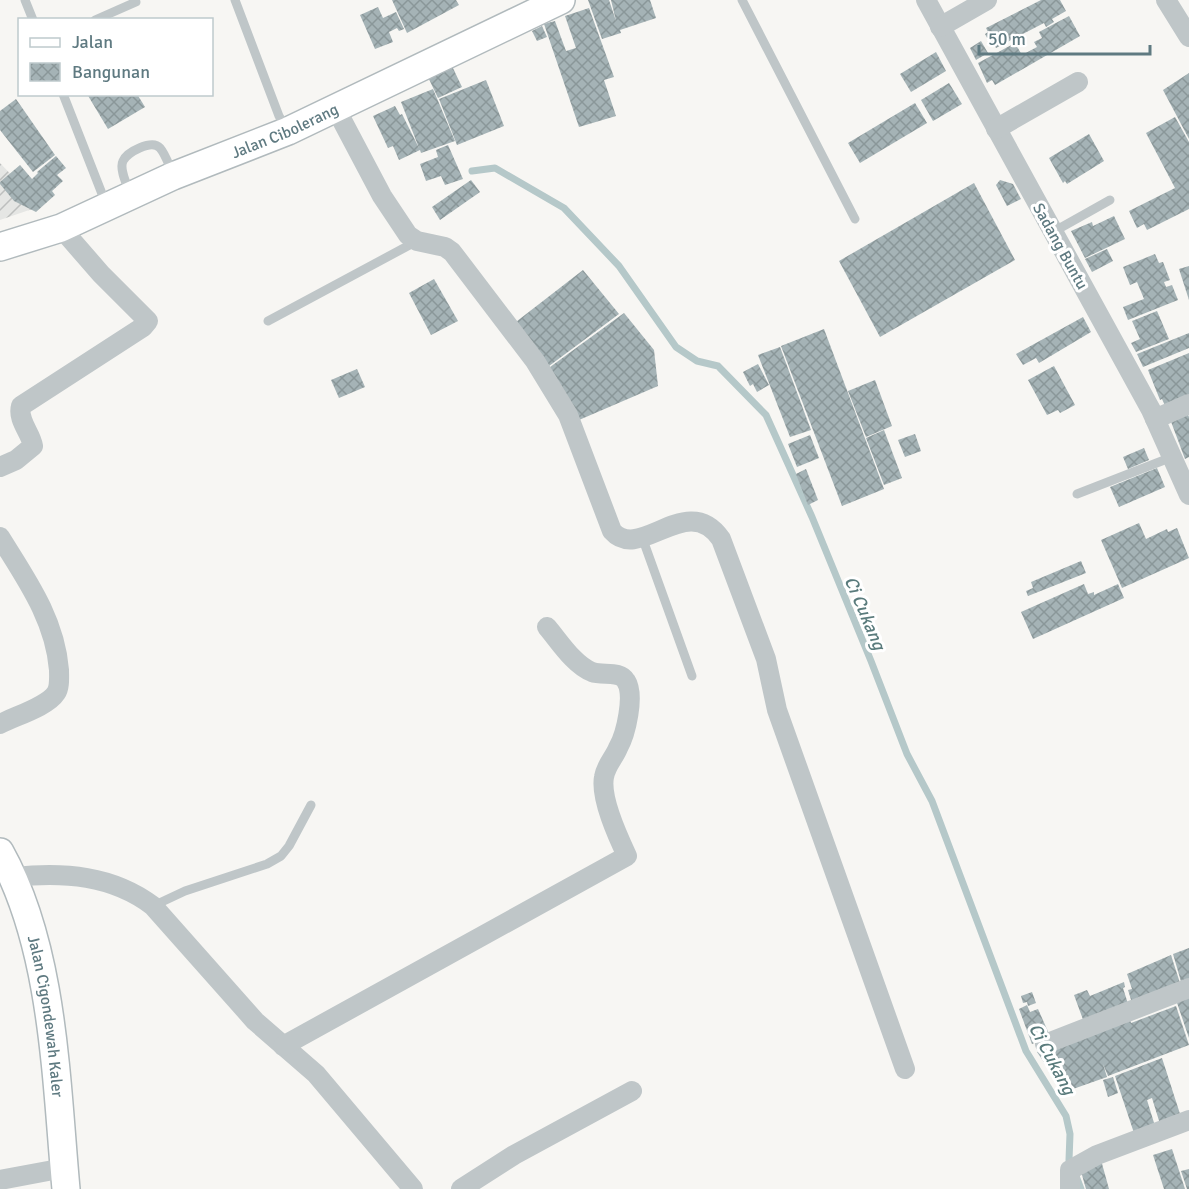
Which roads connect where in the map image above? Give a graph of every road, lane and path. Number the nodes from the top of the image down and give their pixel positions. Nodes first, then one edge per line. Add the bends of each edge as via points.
1 (25, 0) edge
2 (235, 0) edge
3 (561, 0) edge
4 (742, 0) edge
5 (926, 0) edge
6 (987, 0) edge
7 (1166, 0) edge
8 (136, 2) dead end
9 (32, 18) edge
10 (100, 18) edge
11 (940, 27) junction
12 (1189, 37) edge
13 (1078, 82) dead end
14 (64, 96) edge
15 (336, 110) junction
16 (996, 129) junction
17 (288, 131) junction
18 (174, 176) junction
19 (1110, 200) dead end
20 (119, 201) junction
21 (855, 219) dead end
22 (61, 228) junction
23 (1053, 232) junction
24 (417, 241) junction
25 (0, 247) edge
26 (268, 321) dead end
27 (1189, 404) edge
28 (1155, 419) junction
29 (1172, 457) junction
30 (0, 468) edge
31 (1077, 494) dead end
32 (1189, 495) edge
33 (0, 537) edge
34 (642, 537) junction
35 (547, 627) dead end
36 (692, 676) dead end
37 (0, 724) edge
38 (311, 804) dead end
39 (0, 852) edge
40 (14, 876) junction
41 (153, 906) junction
42 (1189, 988) edge
43 (1045, 1044) dead end
44 (283, 1046) junction
45 (905, 1069) dead end
46 (633, 1091) dead end
47 (1189, 1120) edge
48 (1073, 1174) edge
49 (65, 1178) edge
50 (0, 1180) edge
51 (413, 1189) edge
52 (461, 1189) edge

1 - 9 lane
2 - 17 lane
3 - 15 street, Jalan Cibolerang
4 - 21 lane
5 - 11 street, Sadang Buntu
6 - 11 street
7 - 12 street
8 - 10 lane
11 - 16 street, Sadang Buntu
13 - 16 street
14 - 20 lane
15 - 17 street, Jalan Cibolerang
15 - 24 street via 382,196 408,235
16 - 23 street, Sadang Buntu
17 - 18 street, Jalan Cibolerang
18 - 20 street, Jalan Cibolerang
18 - 20 lane via 156,145 128,154 123,159
19 - 23 lane
20 - 22 street, Jalan Cibolerang
22 - 25 street, Jalan Cibolerang
22 - 30 street via 148,321 21,406 33,446
23 - 28 street, Sadang Buntu
24 - 26 lane
24 - 34 street via 452,252 505,320 568,415 612,531 620,538
27 - 28 street
28 - 29 street, Sadang Buntu
29 - 31 lane
29 - 32 street, Sadang Buntu
33 - 37 street via 45,614 53,635 59,681 56,693 38,708
34 - 36 lane
34 - 45 street via 691,520 714,529 721,539 766,659 777,710
35 - 44 street via 590,672 623,676 628,683 626,726 604,778 614,827 627,856
38 - 41 lane via 281,856
39 - 40 street, Jalan Cigondewah Kaler
40 - 41 street via 98,879 136,893
40 - 49 street, Jalan Cigondewah Kaler via 40,961 51,1030
41 - 44 street via 255,1021
42 - 43 street
44 - 51 street via 316,1074
46 - 52 street via 513,1155
47 - 48 street
49 - 50 street

